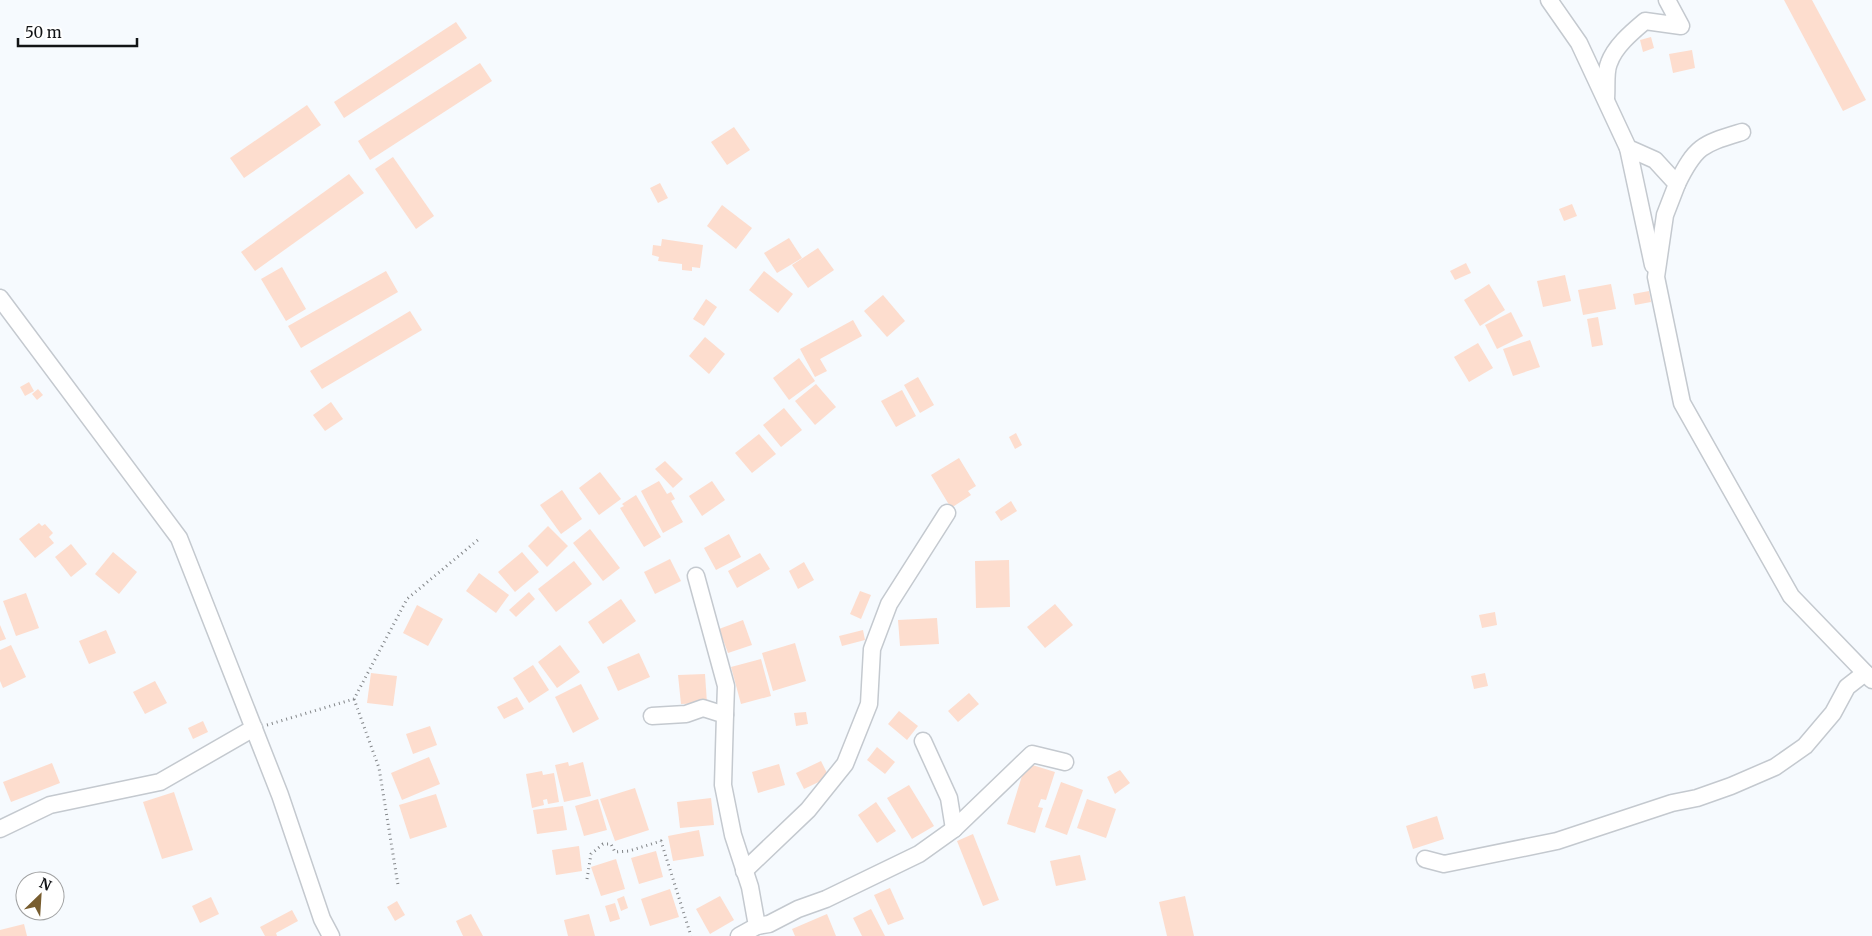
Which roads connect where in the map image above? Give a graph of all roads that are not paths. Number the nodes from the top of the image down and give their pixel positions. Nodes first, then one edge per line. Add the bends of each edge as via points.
1 (1550, 0) edge
2 (1667, 0) edge
3 (1606, 100) junction
4 (1742, 132) dead end
5 (1628, 148) junction
6 (1677, 184) junction
7 (1656, 277) junction
8 (0, 298) edge
9 (947, 513) dead end
10 (696, 576) dead end
11 (1869, 677) edge
12 (725, 715) junction
13 (652, 716) dead end
14 (254, 728) junction
15 (923, 741) dead end
16 (1065, 762) dead end
17 (0, 829) edge
18 (954, 829) junction
19 (1425, 858) dead end
20 (744, 871) junction
21 (757, 926) junction
22 (331, 936) edge
23 (739, 936) edge

1 - 3 street via 1579,43
2 - 3 street via 1681,26 1645,21 1634,30 1608,63
3 - 5 street
4 - 6 street via 1706,143 1686,165
5 - 6 street via 1655,160
5 - 7 street
6 - 7 street via 1665,215
7 - 11 street via 1682,403 1791,596
8 - 14 street via 179,538
9 - 20 street via 889,604 872,648 869,704 845,764 808,810
10 - 12 street via 726,686
11 - 19 street via 1847,687 1834,713 1805,746 1775,767 1731,786 1557,841 1444,864
12 - 13 street via 703,708 686,714
12 - 20 street via 723,785
14 - 17 street via 160,782 50,805
14 - 22 street
15 - 18 street via 949,798
16 - 18 street via 1032,754
18 - 21 street via 919,854 826,899 769,924
20 - 21 street
21 - 23 street

